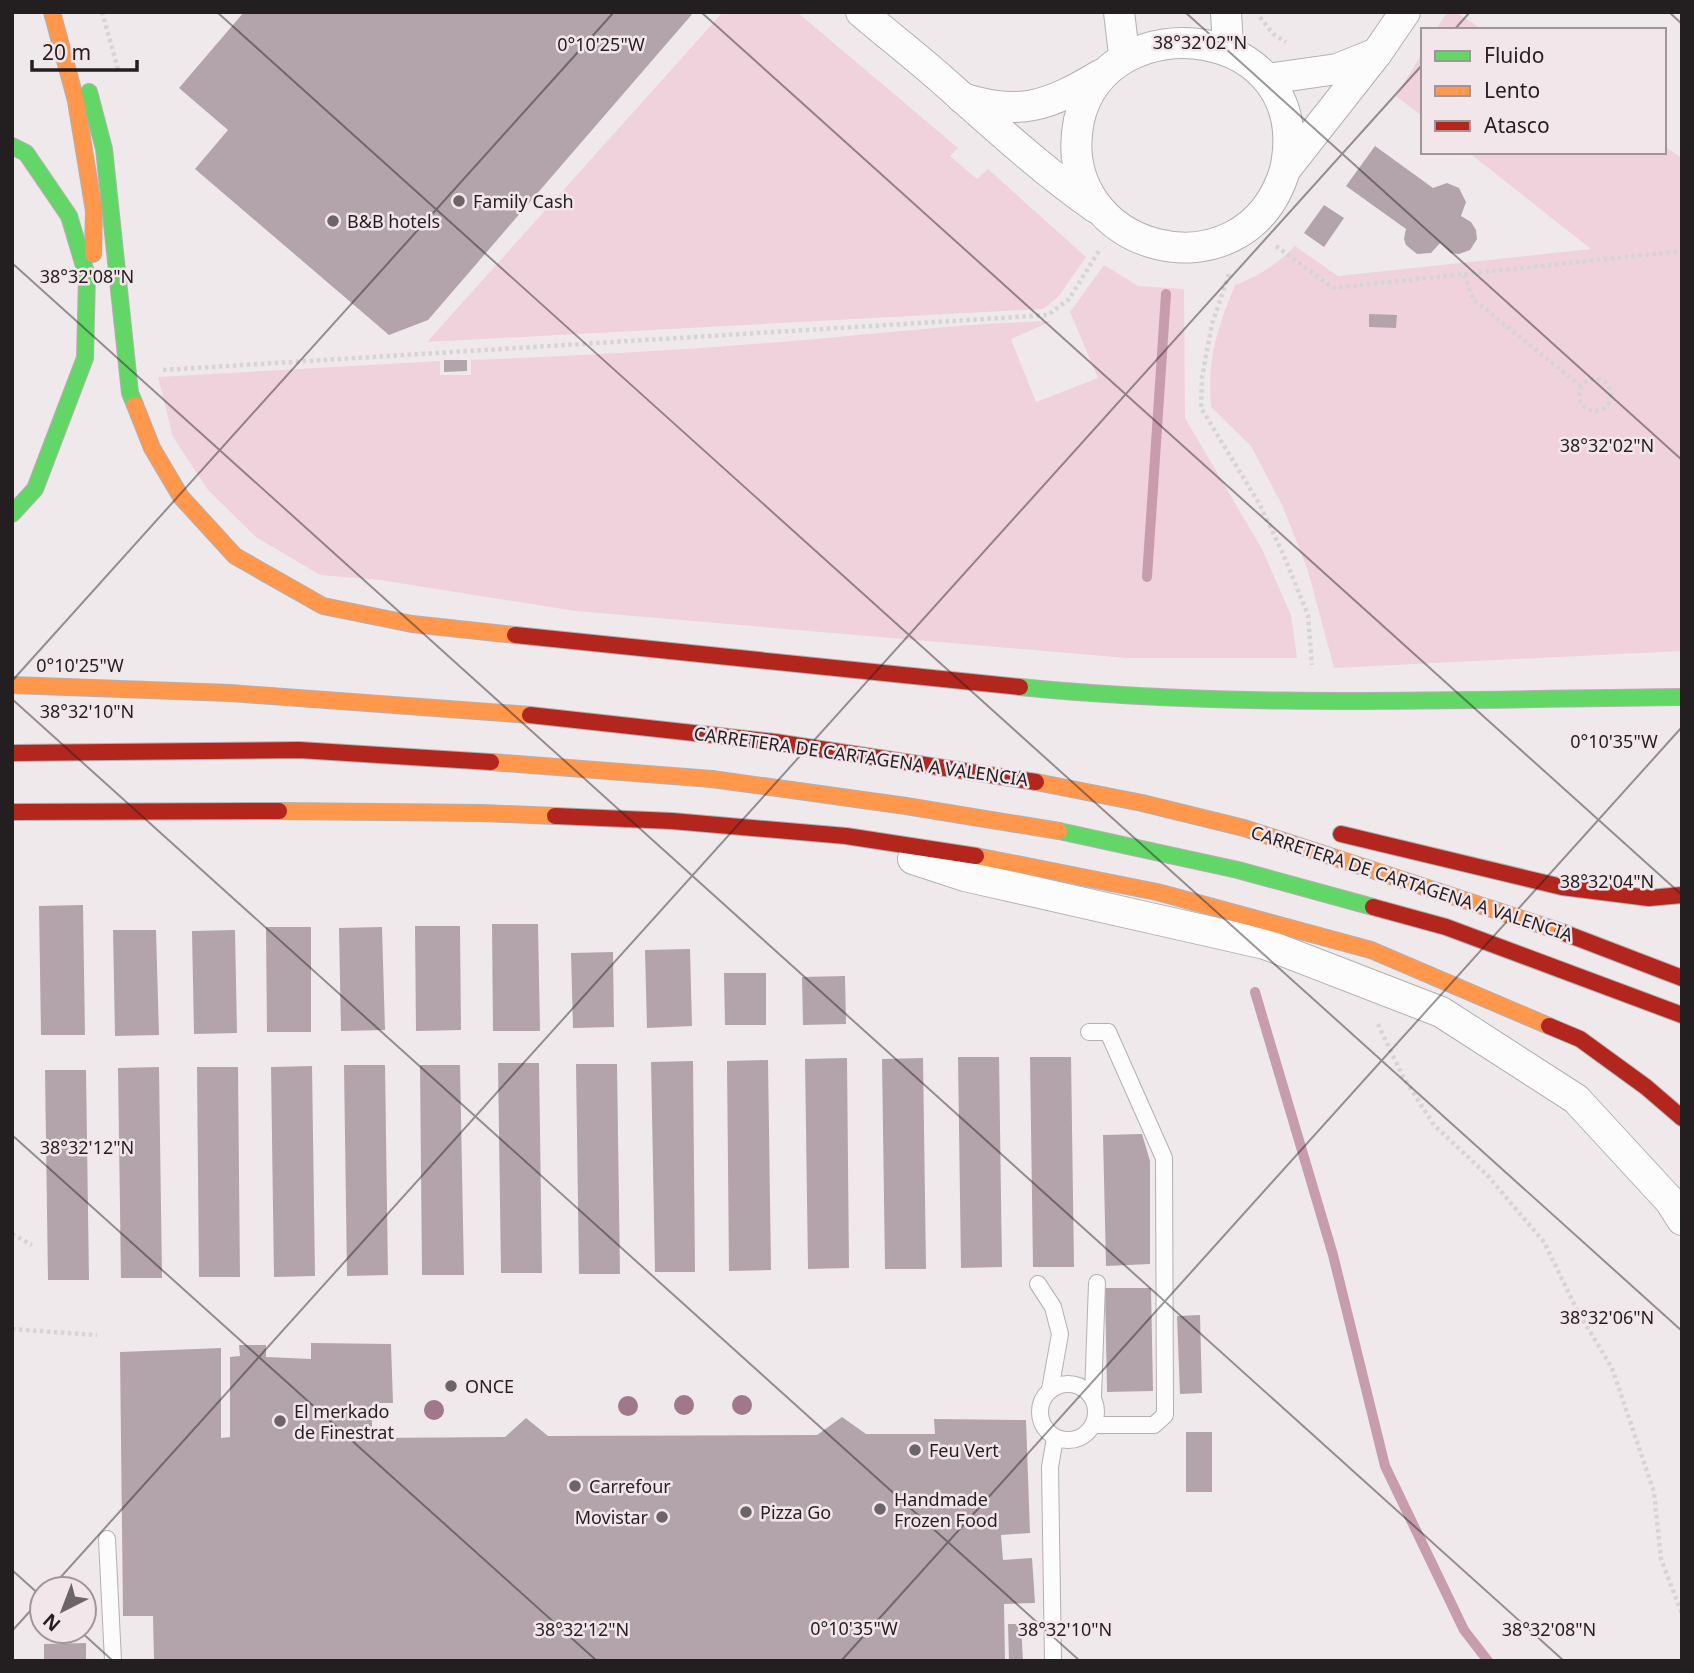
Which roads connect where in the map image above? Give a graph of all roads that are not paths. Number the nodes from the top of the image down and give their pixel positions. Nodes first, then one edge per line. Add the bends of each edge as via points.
1 (52, 12) edge
2 (861, 12) edge
3 (1119, 12) edge
4 (1226, 12) edge
5 (1405, 12) edge
6 (72, 26) dead end
7 (1228, 47) junction
8 (1377, 53) junction
9 (1124, 54) junction
10 (1100, 75) junction
11 (1268, 79) junction
12 (962, 98) junction
13 (12, 145) edge
14 (1286, 170) junction
15 (1105, 214) junction
16 (86, 306) junction
17 (12, 514) edge
18 (12, 685) edge
19 (1682, 697) edge
20 (12, 753) edge
21 (1068, 786) junction
22 (1206, 802) dead end
23 (12, 811) edge
24 (1329, 831) dead end
25 (846, 836) junction
26 (1682, 895) edge
27 (1682, 978) edge
28 (1682, 1015) edge
29 (1089, 1032) dead end
30 (1682, 1118) edge
31 (1682, 1220) edge
32 (1097, 1283) dead end
33 (1038, 1284) dead end
34 (1050, 1390) junction
35 (1093, 1396) junction
36 (1094, 1425) junction
37 (1055, 1437) junction
38 (107, 1539) dead end
39 (113, 1661) edge
40 (1053, 1661) edge

1 - 16 main road via 76,101 94,211
2 - 12 street
3 - 9 street
4 - 7 street
5 - 8 street
6 - 19 main road via 104,149 130,393 152,448 181,497 234,556 323,606 412,624 1089,694 1281,701
7 - 9 street via 1177,36 1145,43
7 - 11 street
8 - 11 street via 1337,69
8 - 14 street
9 - 10 street
10 - 12 street via 1035,106 986,106
10 - 15 street via 1082,108 1076,141 1084,181
11 - 14 street via 1286,118
12 - 15 street via 1059,182
13 - 16 main road via 26,153 69,216 87,276
14 - 15 street via 1273,200 1254,222 1205,246 1152,244 1129,234
16 - 17 main road via 85,358 35,489
18 - 21 main road, CARRETERA DE CARTAGENA A VALENCIA via 351,701 552,717 708,733
20 - 28 main road, CARRETERA DE CARTAGENA A VALENCIA via 299,750 438,758 712,779 920,808 1070,833 1251,873 1446,927
21 - 22 main road
21 - 27 main road, CARRETERA DE CARTAGENA A VALENCIA via 1241,827 1568,933
23 - 25 main road via 482,813 672,821
24 - 26 main road via 1562,887 1649,898
25 - 30 main road via 1004,860 1144,890 1371,950 1580,1039
25 - 31 street via 965,876 1265,944 1441,1012 1576,1099
29 - 36 lane via 1108,1032 1164,1158 1165,1415 1154,1425
32 - 35 lane
33 - 34 lane via 1053,1307 1060,1334
34 - 35 lane via 1068,1383
34 - 37 lane via 1040,1412
35 - 36 lane
36 - 37 lane via 1075,1439
37 - 40 lane via 1050,1467
38 - 39 lane

